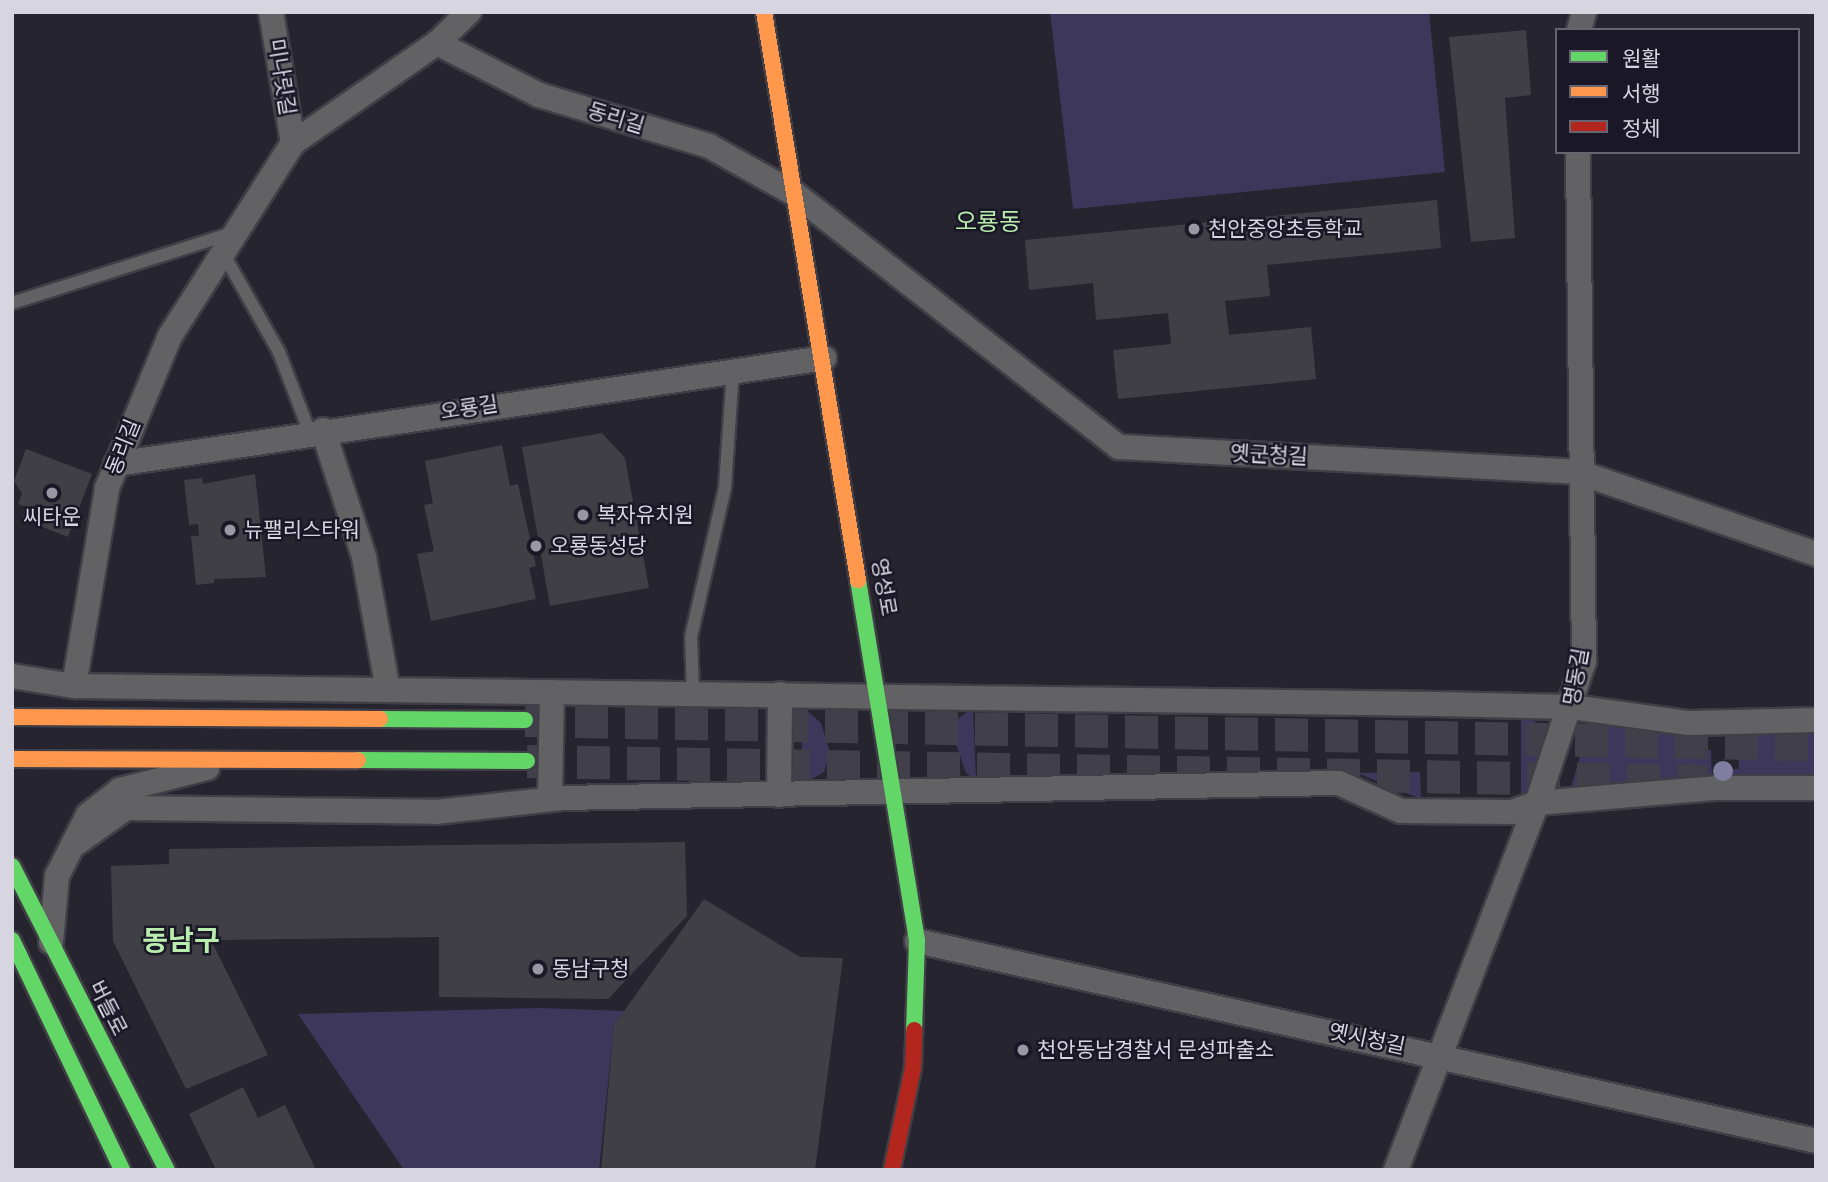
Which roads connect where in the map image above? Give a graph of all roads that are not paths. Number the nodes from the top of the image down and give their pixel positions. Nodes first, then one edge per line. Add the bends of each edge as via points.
1 (271, 12) edge
2 (469, 12) edge
3 (764, 12) edge
4 (437, 43) junction
5 (293, 143) junction
6 (1578, 154) edge
7 (795, 194) junction
8 (236, 231) junction
9 (223, 253) junction
10 (12, 303) edge
11 (824, 358) junction
12 (733, 368) junction
13 (317, 431) junction
14 (116, 464) junction
15 (1578, 472) junction
16 (1816, 554) edge
17 (12, 676) edge
18 (74, 686) junction
19 (388, 690) junction
20 (557, 692) junction
21 (693, 693) junction
22 (780, 694) junction
23 (880, 694) junction
24 (1573, 707) junction
25 (12, 718) edge
26 (525, 720) tunnel mouth
27 (1816, 720) edge
28 (12, 759) edge
29 (234, 761) junction
30 (527, 761) tunnel mouth
31 (1816, 788) edge
32 (895, 792) junction
33 (779, 795) junction
34 (556, 798) junction
35 (1537, 803) junction
36 (74, 845) junction
37 (12, 866) edge
38 (12, 940) edge
39 (917, 941) junction
40 (51, 943) junction
41 (12, 957) edge
42 (27, 975) junction
43 (1436, 1054) junction
44 (1816, 1141) edge
45 (122, 1170) edge
46 (167, 1170) edge
47 (892, 1170) edge
48 (1396, 1170) edge

1 - 5 street, 미나릿길
2 - 4 street, 동리길
3 - 7 street, 영성로
4 - 5 street, 동리길
4 - 7 street, 동리길 via 539,95 709,146
5 - 8 street, 동리길
6 - 15 street, 명동길
7 - 11 street, 영성로
7 - 15 street, 옛군청길 via 1119,447
8 - 9 street, 동리길
8 - 10 lane
9 - 13 lane
9 - 14 street, 동리길 via 170,336
11 - 12 street, 오룡길
11 - 23 street, 영성로
12 - 13 street, 오룡길
12 - 21 lane via 725,487 691,637
13 - 14 street, 오룡길
13 - 19 street via 364,556
14 - 18 street, 동리길 via 95,539
15 - 16 street, 옛군청길
15 - 24 street, 명동길 via 1584,661
17 - 18 street
18 - 19 street
19 - 20 street
20 - 21 street
20 - 34 street
21 - 22 street
22 - 23 street
22 - 33 street
23 - 24 street
23 - 32 street, 영성로
24 - 27 street via 1689,723
24 - 35 street, 명동길
25 - 26 street
28 - 29 street
29 - 30 street
29 - 36 street via 120,790 88,815
31 - 35 street via 1717,788
32 - 33 street
32 - 35 street via 1339,783 1401,811 1512,812
32 - 39 street, 영성로
33 - 34 street
34 - 36 street via 436,812 126,808
35 - 43 street, 명동길
36 - 40 street via 57,876
37 - 40 street, 버들로
38 - 42 street
39 - 43 street, 옛시청길
39 - 47 street, 영성로 via 913,1068
40 - 46 street, 버들로
41 - 42 street
42 - 45 street
43 - 44 street, 옛시청길
43 - 48 street, 명동길

